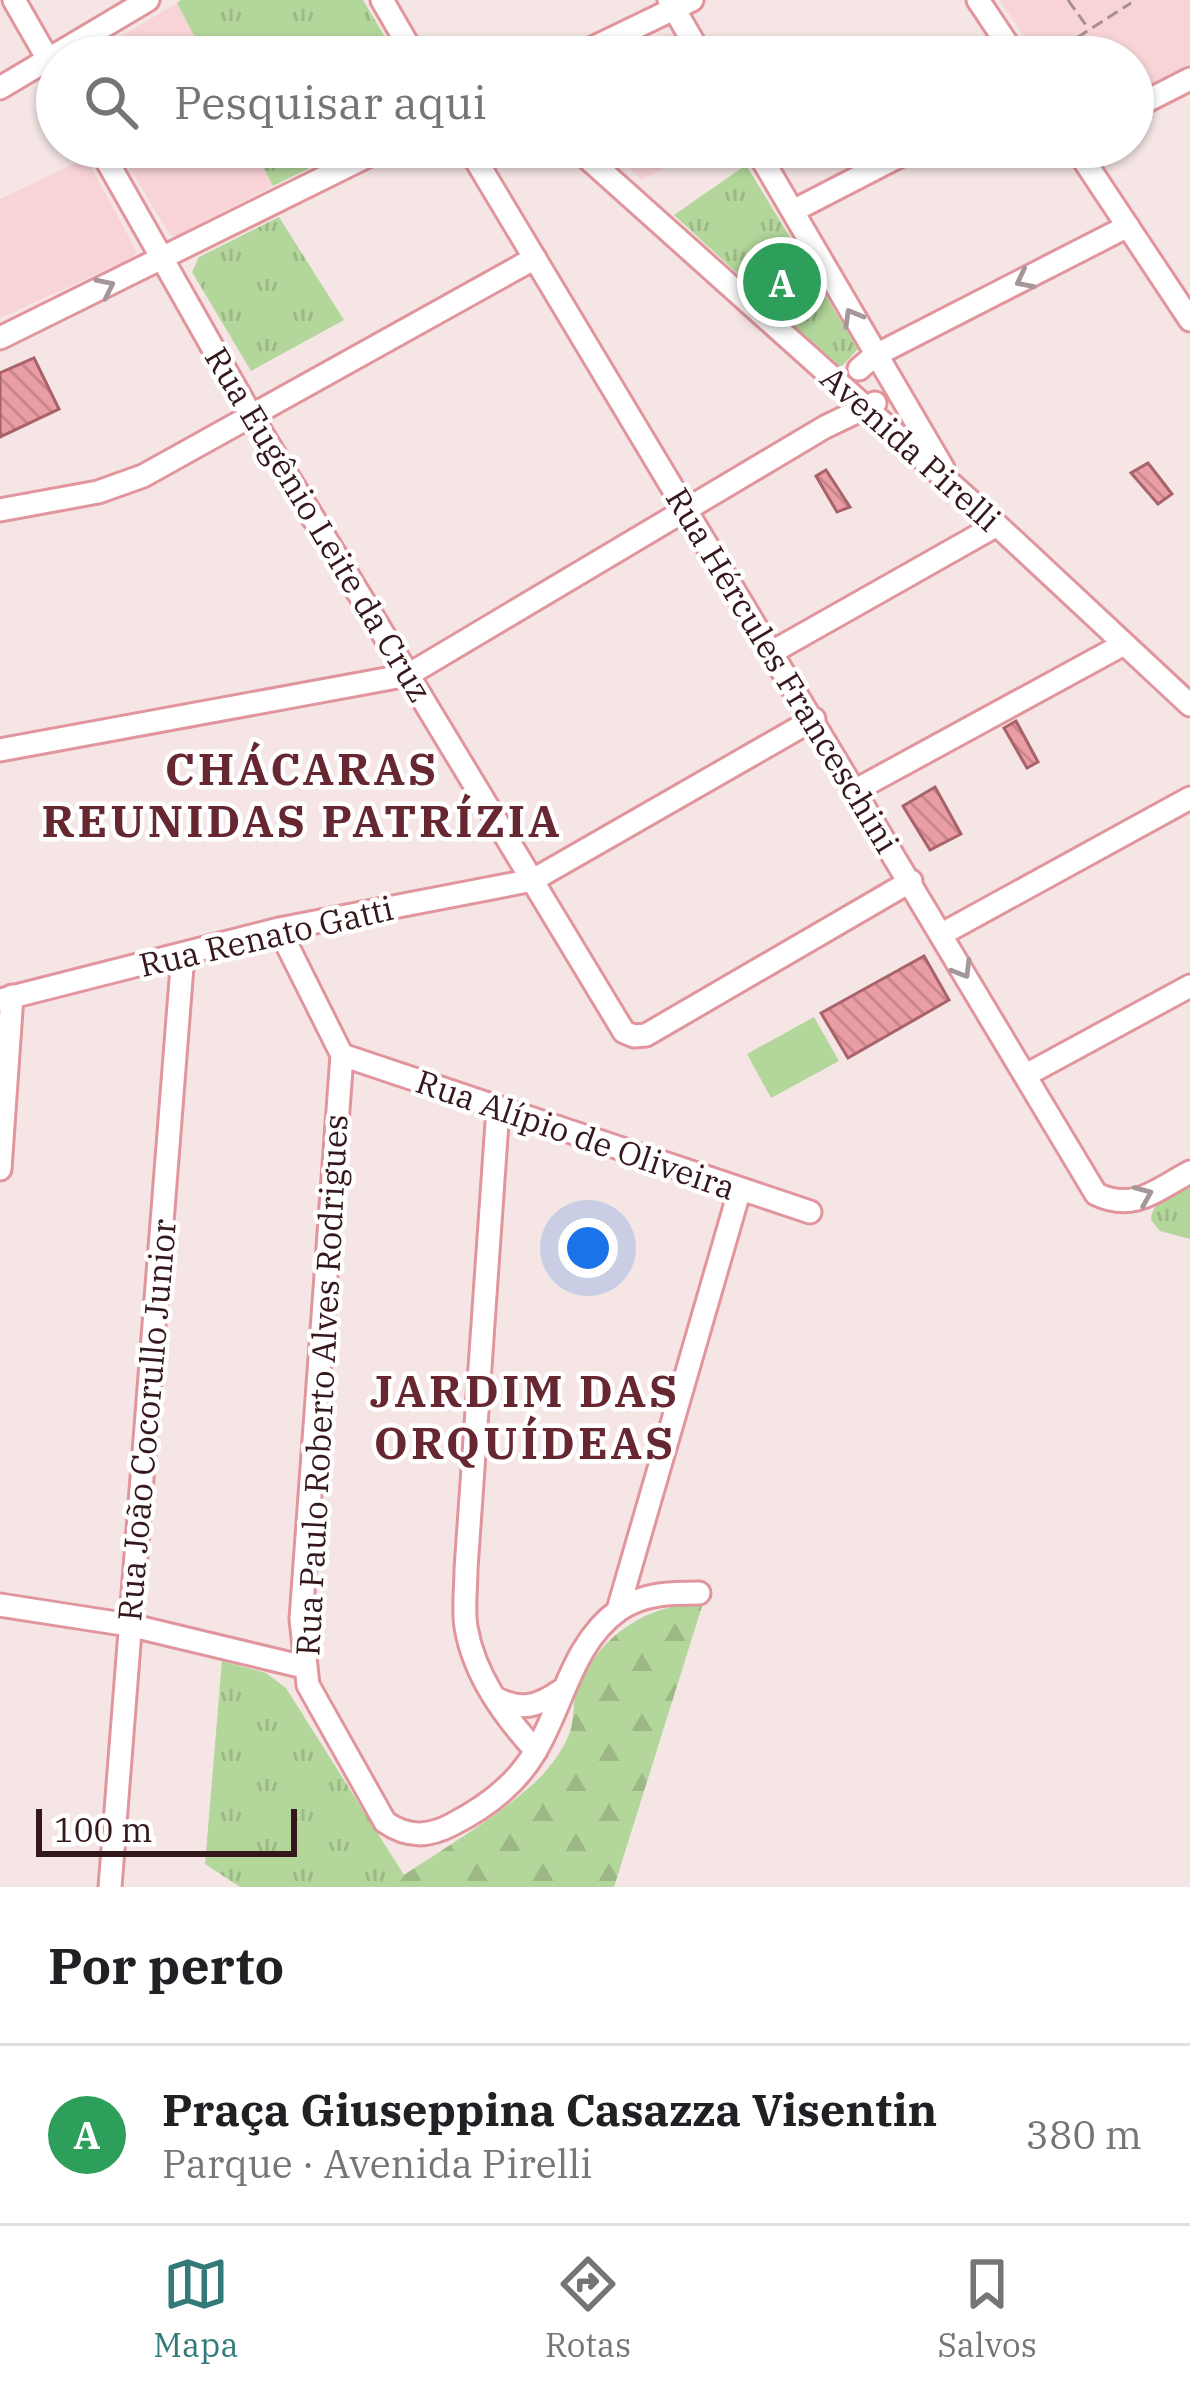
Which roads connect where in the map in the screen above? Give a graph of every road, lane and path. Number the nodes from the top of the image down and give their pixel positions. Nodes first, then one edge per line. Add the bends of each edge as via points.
1 (14, 0) edge
2 (148, 0) edge
3 (382, 0) edge
4 (978, 0) edge
5 (1068, 0) edge
6 (678, 3) edge
7 (1131, 3) edge
8 (1089, 29) junction
9 (97, 36) edge
10 (403, 36) edge
11 (614, 36) edge
12 (693, 36) edge
13 (1002, 36) edge
14 (1078, 36) edge
15 (36, 38) edge
16 (36, 74) edge
17 (1190, 79) edge
18 (0, 88) edge
19 (1154, 97) edge
20 (111, 168) edge
21 (344, 168) edge
22 (482, 168) edge
23 (600, 168) edge
24 (767, 168) edge
25 (877, 168) edge
26 (1090, 168) edge
27 (793, 212) junction
28 (1128, 226) junction
29 (536, 258) junction
30 (164, 259) junction
31 (1190, 272) edge
32 (1168, 285) junction
33 (1190, 320) edge
34 (0, 338) edge
35 (865, 385) junction
36 (252, 417) junction
37 (956, 489) junction
38 (0, 510) edge
39 (685, 511) junction
40 (997, 525) junction
41 (1124, 644) junction
42 (774, 650) junction
43 (408, 674) junction
44 (1190, 705) edge
45 (814, 719) junction
46 (0, 750) edge
47 (856, 790) junction
48 (1190, 798) edge
49 (533, 880) junction
50 (911, 881) junction
51 (279, 929) junction
52 (942, 934) junction
53 (183, 954) junction
54 (1190, 986) edge
55 (6, 998) edge
56 (342, 1055) junction
57 (1026, 1075) junction
58 (498, 1108) junction
59 (0, 1168) edge
60 (1190, 1172) edge
61 (740, 1189) junction
62 (810, 1211) dead end
63 (633, 1559) junction
64 (673, 1593) junction
65 (699, 1593) dead end
66 (0, 1605) edge
67 (618, 1610) junction
68 (129, 1625) junction
69 (304, 1667) junction
70 (560, 1691) junction
71 (495, 1698) junction
72 (536, 1751) junction
73 (110, 1887) edge

1 - 15 street
2 - 9 street
3 - 10 street
4 - 13 street
5 - 8 path
6 - 11 street
6 - 12 street
7 - 8 path
8 - 14 path
16 - 18 street
17 - 19 street
20 - 30 street, Rua Eugênio Leite da Cruz
21 - 30 street
22 - 29 street, Rua Hércules Franceschini
23 - 35 street, Avenida Pirelli
24 - 27 street
25 - 27 street
26 - 28 street
35 -> 27 street
28 - 32 street
28 -> 35 street
29 - 36 street
29 - 39 street, Rua Hércules Franceschini
34 -> 30 street
30 - 36 street, Rua Eugênio Leite da Cruz
31 - 32 street
32 - 33 street
35 - 37 street
35 - 37 street, Avenida Pirelli
35 - 39 street via 825,427
36 - 38 street via 142,476
36 - 43 street, Rua Eugênio Leite da Cruz
37 - 40 street, Avenida Pirelli
39 - 42 street, Rua Hércules Franceschini
39 - 43 street
40 - 41 street, Avenida Pirelli
40 - 42 street
41 - 44 street, Avenida Pirelli
41 - 47 street
42 - 45 street, Rua Hércules Franceschini
43 - 46 street
43 - 49 street, Rua Eugênio Leite da Cruz
45 - 47 street, Rua Hércules Franceschini
45 - 49 street, Rua Renato Gatti
47 - 50 street, Rua Hércules Franceschini
48 - 52 street
49 - 50 street, Rua Eugênio Leite da Cruz via 616,1024 634,1036
49 - 51 street, Rua Renato Gatti
50 - 52 street, Rua Hércules Franceschini
51 - 53 street, Rua Renato Gatti
51 - 56 street
52 -> 57 street, Rua Hércules Franceschini
53 - 55 street, Rua Renato Gatti
53 - 68 street, Rua João Cocorullo Junior
54 - 57 street
55 - 59 street
56 - 58 street, Rua Alípio de Oliveira
56 - 69 street, Rua Paulo Roberto Alves Rodrigues
57 -> 60 street, Rua Hércules Franceschini via 1096,1194 1128,1203
58 - 61 street, Rua Alípio de Oliveira
58 - 71 street via 466,1569 466,1627
61 - 62 street, Rua Alípio de Oliveira
61 - 63 street
63 - 64 street
63 - 67 street
64 - 65 street
64 - 67 street
66 - 68 street
67 - 70 street
68 - 69 street
68 - 73 street, Rua João Cocorullo Junior
69 - 72 street, Rua Paulo Roberto Alves Rodrigues via 345,1757 398,1832 430,1835 476,1813
70 - 71 street via 524,1707
70 - 72 street
71 - 72 street

